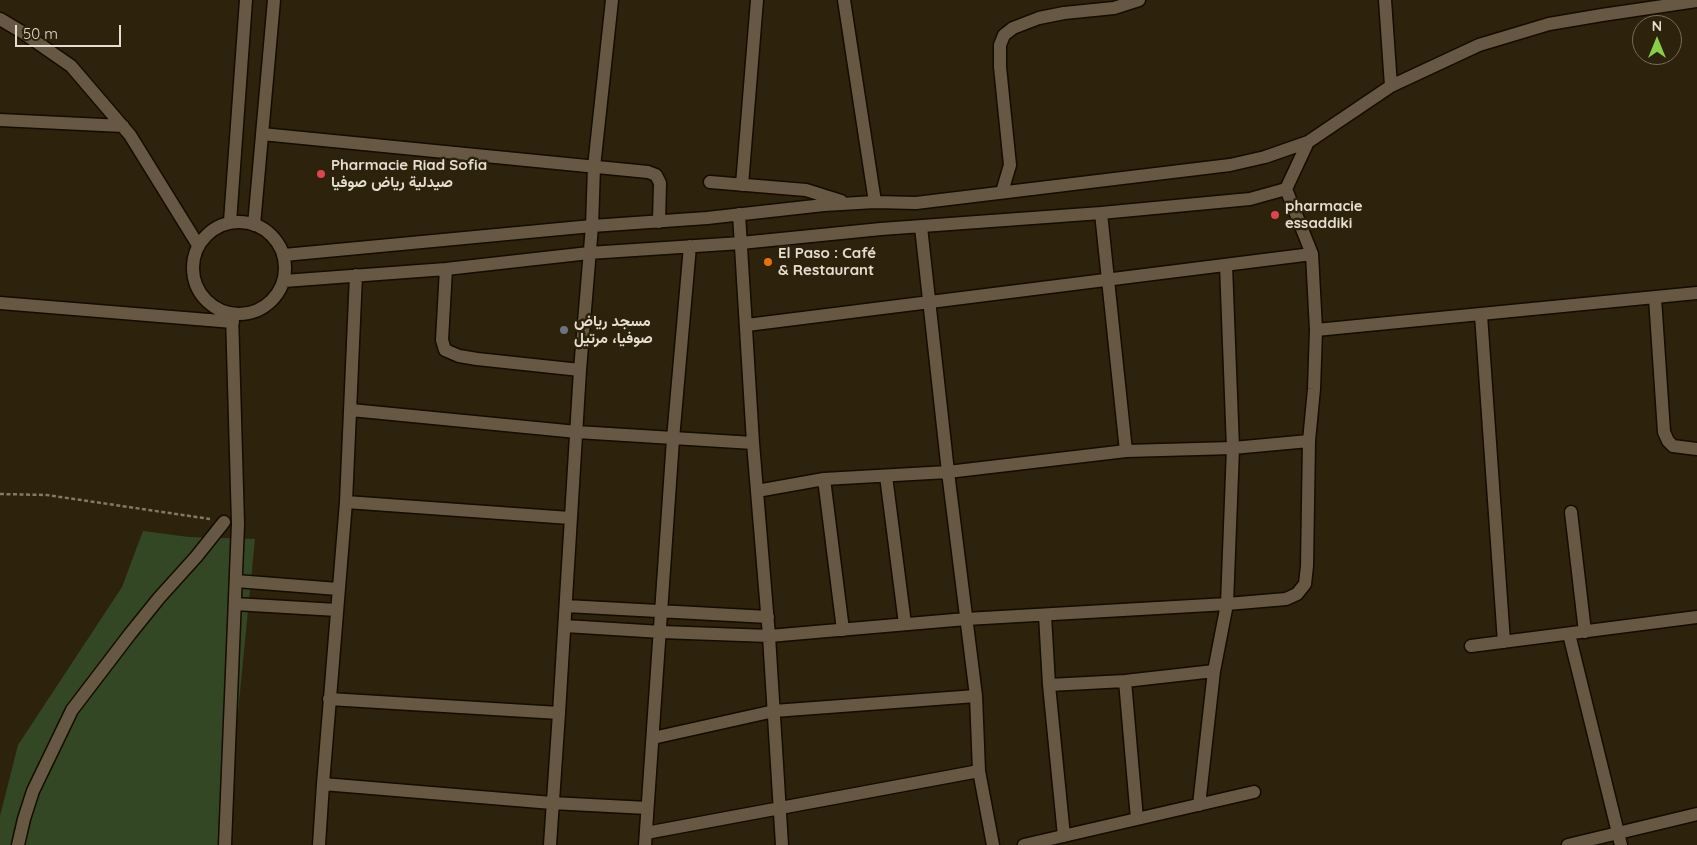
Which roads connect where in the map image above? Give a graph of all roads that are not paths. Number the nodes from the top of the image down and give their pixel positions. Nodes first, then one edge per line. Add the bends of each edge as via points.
1 (246, 0) edge
2 (274, 0) edge
3 (612, 0) edge
4 (758, 0) edge
5 (844, 0) edge
6 (1139, 0) edge
7 (1385, 0) edge
8 (1697, 1) edge
9 (0, 19) edge
10 (1391, 86) junction
11 (0, 120) edge
12 (123, 126) junction
13 (262, 134) junction
14 (1308, 142) junction
15 (594, 167) junction
16 (710, 182) dead end
17 (742, 184) junction
18 (1286, 188) junction
19 (1002, 192) junction
20 (875, 202) junction
21 (848, 204) junction
22 (1101, 213) junction
23 (738, 214) junction
24 (230, 222) junction
25 (659, 222) junction
26 (254, 225) junction
27 (592, 226) junction
28 (921, 227) junction
29 (741, 243) junction
30 (198, 245) junction
31 (690, 246) junction
32 (589, 253) junction
33 (1312, 254) junction
34 (284, 256) junction
35 (1226, 265) junction
36 (446, 269) junction
37 (356, 275) junction
38 (1108, 280) junction
39 (284, 281) junction
40 (1697, 293) edge
41 (1655, 298) junction
42 (928, 302) junction
43 (0, 303) edge
44 (1481, 315) junction
45 (232, 318) junction
46 (747, 325) junction
47 (1316, 330) junction
48 (580, 370) junction
49 (351, 410) junction
50 (577, 432) junction
51 (674, 439) junction
52 (1309, 441) junction
53 (753, 443) junction
54 (1233, 448) junction
55 (1697, 449) edge
56 (1126, 451) junction
57 (948, 472) junction
58 (886, 476) junction
59 (824, 479) junction
60 (757, 491) junction
61 (346, 502) junction
62 (1571, 512) dead end
63 (570, 518) junction
64 (224, 522) road end
65 (236, 581) junction
66 (338, 589) junction
67 (235, 604) junction
68 (1227, 604) junction
69 (566, 606) junction
70 (336, 610) junction
71 (662, 612) junction
72 (1045, 615) junction
73 (768, 617) junction
74 (1697, 617) edge
75 (966, 619) junction
76 (905, 624) junction
77 (565, 626) junction
78 (843, 630) junction
79 (661, 632) junction
80 (1585, 632) junction
81 (1569, 634) junction
82 (770, 636) junction
83 (1504, 642) junction
84 (1471, 646) dead end
85 (1214, 671) junction
86 (1125, 681) junction
87 (1049, 685) junction
88 (976, 696) junction
89 (329, 699) junction
90 (774, 711) junction
91 (559, 713) junction
92 (653, 738) junction
93 (979, 771) junction
94 (322, 784) junction
95 (1254, 792) dead end
96 (552, 803) junction
97 (1198, 804) junction
98 (647, 808) junction
99 (779, 809) junction
100 (1697, 814) edge
101 (1137, 819) junction
102 (1064, 836) junction
103 (646, 839) edge
104 (1620, 839) edge
105 (18, 845) edge
106 (225, 845) edge
107 (319, 845) edge
108 (550, 845) edge
109 (782, 845) edge
110 (993, 845) edge
111 (1024, 845) edge
112 (1568, 845) edge

1 - 24 street
2 - 13 street
3 - 15 street
4 - 17 street
5 - 20 street
6 - 19 street via 1114,8 1040,18 1004,35 1000,45 1000,68 1010,165
7 - 10 street
8 - 10 street via 1526,30 1479,45
9 - 12 street via 71,66
10 - 14 street
11 - 12 street
12 - 30 street
13 - 15 street
13 - 26 street
14 - 18 street
14 - 19 street via 1265,157 1230,164
15 - 25 street via 656,175 660,183
15 - 27 street
16 - 17 street
17 - 21 street via 806,190
18 - 22 street via 1250,199
18 - 33 street
19 - 20 street via 916,203
20 - 21 street
21 - 23 street
22 - 28 street
22 - 38 street
23 - 25 street
23 - 29 street
24 - 26 street
24 - 30 street via 210,232
25 - 27 street
26 - 34 street via 263,228 276,240
27 - 32 street
27 - 34 street
28 - 29 street
28 - 42 street
29 - 31 street
29 - 46 street
30 - 45 street via 193,262 194,280 202,296
31 - 32 street
31 - 51 street
32 - 36 street
32 - 48 street
33 - 35 street
33 - 47 street
34 - 39 street
35 - 38 street
35 - 54 street
36 - 37 street
36 - 48 street via 442,340 445,350 477,359
37 - 39 street
37 - 49 street
38 - 42 street
38 - 56 street
39 - 45 street via 272,301 260,309
40 - 41 street
41 - 44 street
41 - 55 street via 1664,432 1674,446
42 - 46 street
42 - 57 street
43 - 45 street
44 - 47 street
44 - 83 street
45 - 65 street via 238,524
46 - 53 street
47 - 52 street
48 - 50 street
49 - 50 street
49 - 61 street
50 - 51 street
50 - 63 street
51 - 53 street
51 - 71 street
52 - 54 street
52 - 68 street via 1305,584 1297,594 1286,599
53 - 60 street
54 - 56 street
54 - 68 street
56 - 57 street
57 - 58 street
57 - 75 street
58 - 59 street
58 - 76 street
59 - 60 street
59 - 78 street
60 - 73 street
61 - 63 street
61 - 66 street
62 - 80 street
63 - 69 street
64 - 105 street via 159,598 72,710 33,791
65 - 66 street
65 - 67 street
66 - 70 street
67 - 70 street
67 - 106 street
68 - 72 street
68 - 85 street
69 - 71 street
69 - 77 street
70 - 89 street
71 - 73 street
71 - 79 street
72 - 75 street
72 - 87 street
73 - 82 street
74 - 80 street
75 - 76 street
75 - 88 street
76 - 78 street
77 - 79 street
77 - 91 street
78 - 82 street
79 - 82 street
79 - 92 street
80 - 81 street
81 - 83 street
81 - 104 street
82 - 90 street
83 - 84 street
85 - 86 street
85 - 97 street
86 - 87 street
86 - 101 street
87 - 102 street
88 - 90 street
88 - 93 street
89 - 91 street
89 - 94 street
90 - 92 street
90 - 99 street
91 - 96 street
92 - 98 street
93 - 99 street
93 - 110 street
94 - 96 street
94 - 107 street
95 - 97 street
96 - 98 street
96 - 108 street
97 - 101 street
98 - 103 street
99 - 103 street
99 - 109 street
100 - 104 street
101 - 102 street
102 - 111 street
104 - 112 street

